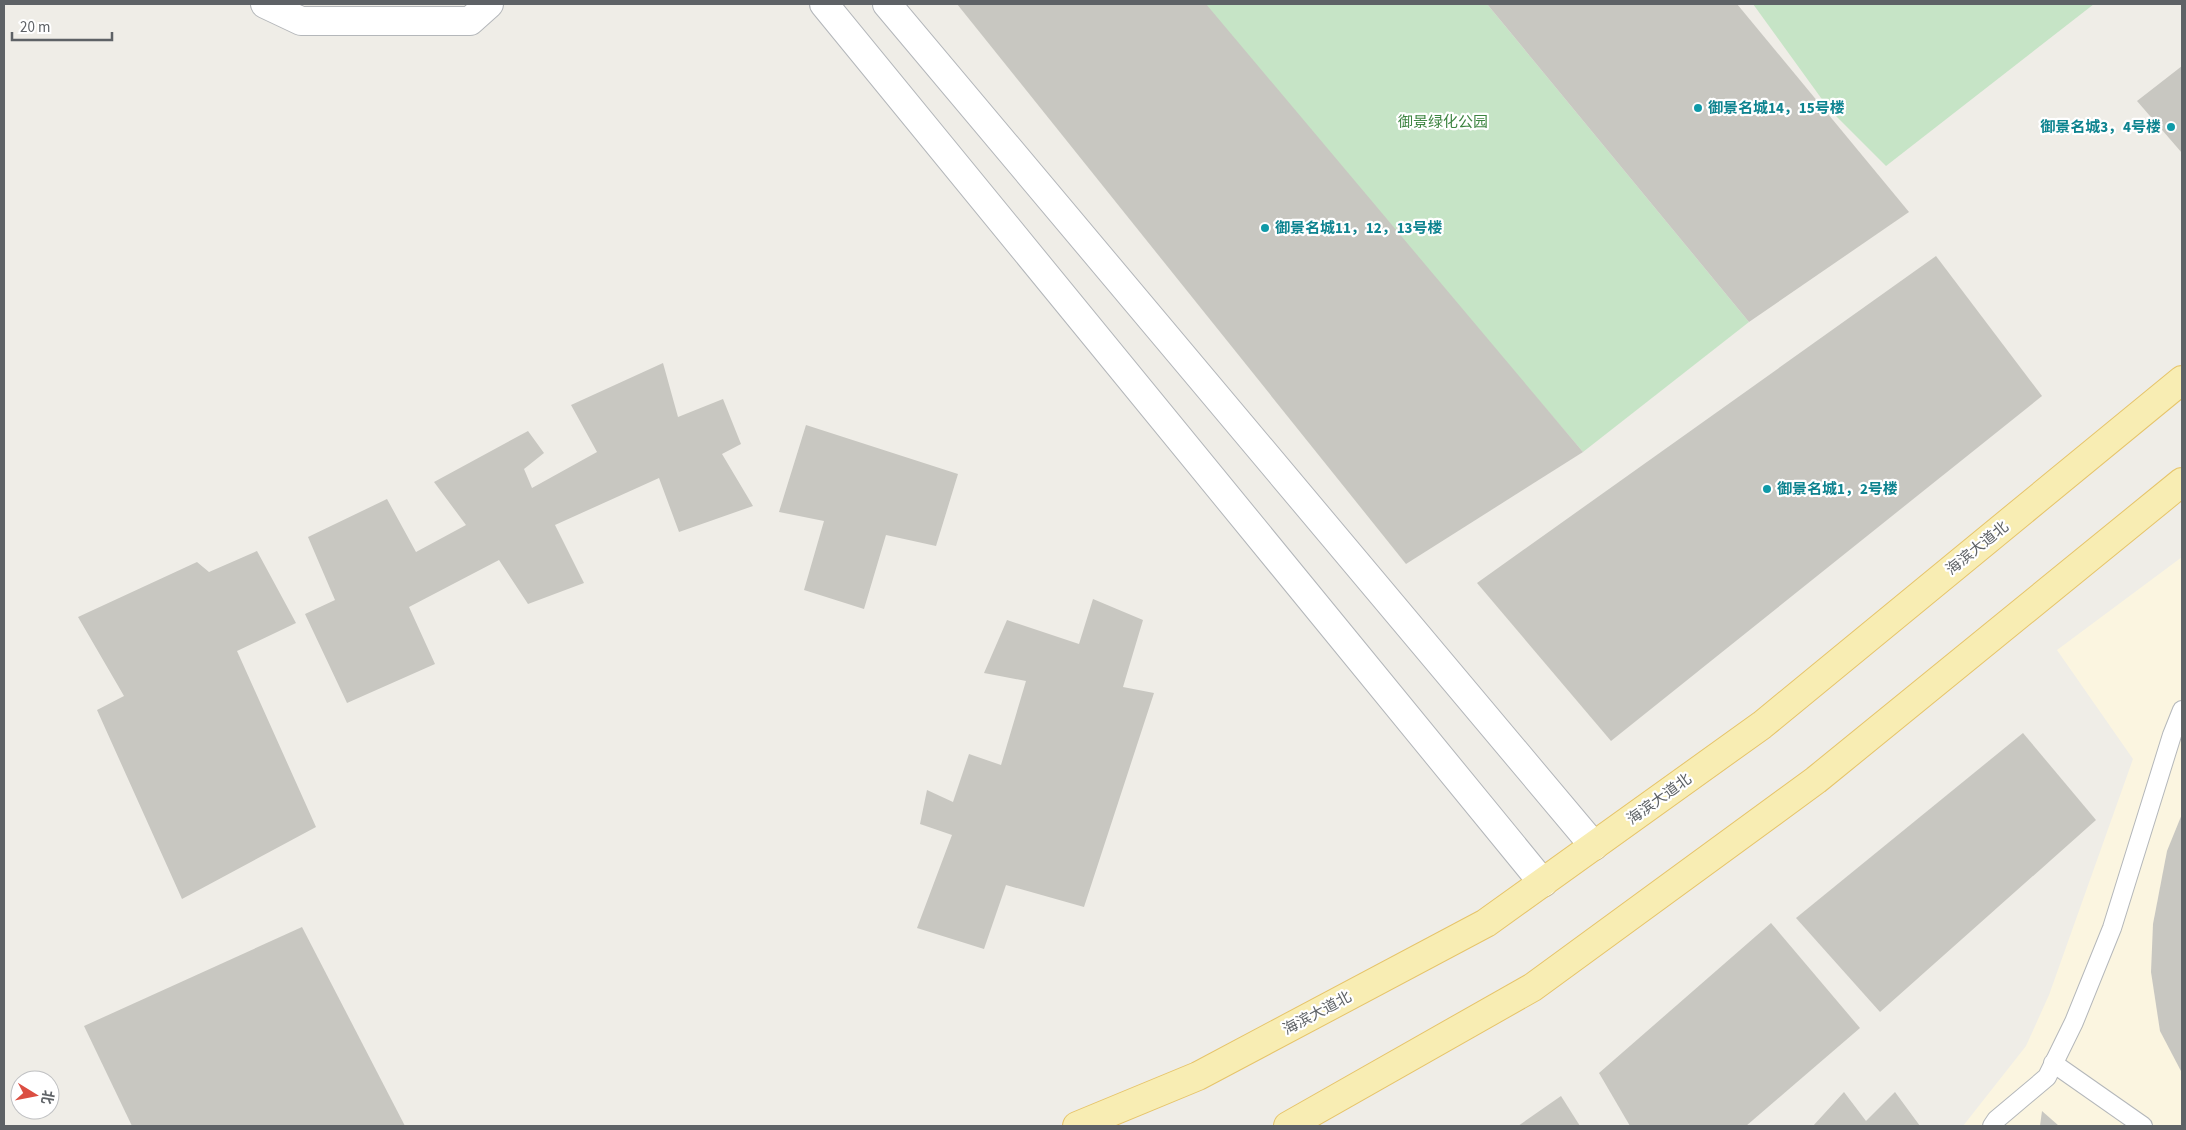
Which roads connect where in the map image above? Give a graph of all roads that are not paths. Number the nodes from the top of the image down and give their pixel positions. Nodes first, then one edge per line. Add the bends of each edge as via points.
1 (265, 4) edge
2 (489, 4) edge
3 (824, 4) edge
4 (887, 4) edge
5 (2182, 380) edge
6 (2182, 482) edge
7 (2182, 710) edge
8 (1594, 846) junction
9 (1543, 883) junction
10 (2053, 1063) junction
11 (1077, 1126) edge
12 (1288, 1126) edge
13 (1992, 1126) edge
14 (2143, 1126) edge

1 - 2 street via 302,21 470,21
3 - 9 street
4 - 8 street
5 - 8 main road, 海滨大道北 via 1762,725
6 - 12 main road via 1816,780 1533,987
7 - 10 lane via 2112,928 2074,1022
8 - 9 main road, 海滨大道北
9 - 11 main road, 海滨大道北 via 1486,923 1198,1076
10 - 13 lane via 2047,1077
10 - 14 lane

